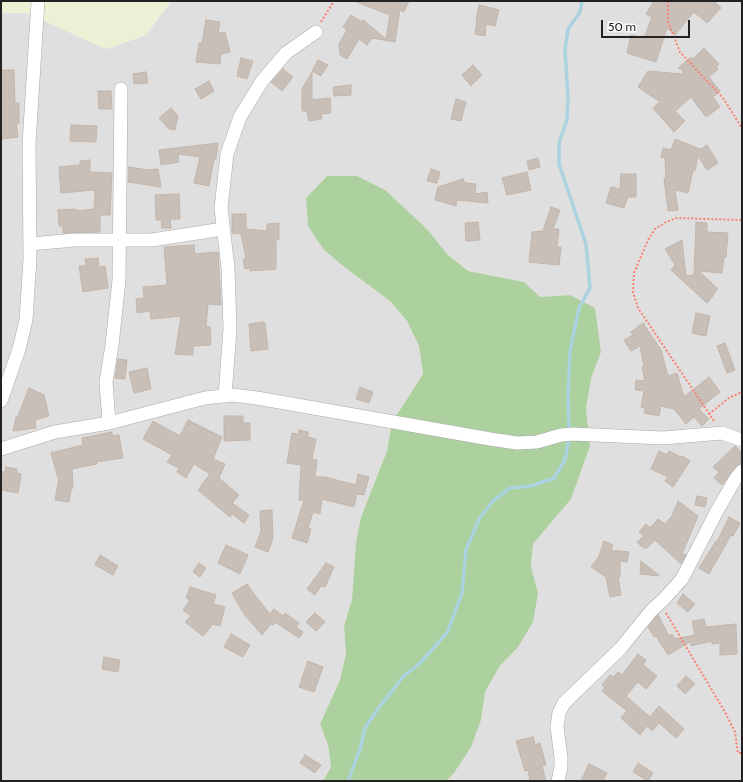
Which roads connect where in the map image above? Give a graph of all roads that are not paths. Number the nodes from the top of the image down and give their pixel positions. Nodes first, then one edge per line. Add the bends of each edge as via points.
1 (38, 1) edge
2 (316, 32) road end
3 (121, 89) dead end
4 (223, 230) junction
5 (119, 239) junction
6 (30, 244) junction
7 (225, 396) junction
8 (1, 401) edge
9 (109, 423) junction
10 (742, 440) edge
11 (1, 449) edge
12 (742, 471) edge
13 (558, 781) edge

1 - 6 street via 29,144
2 - 4 street via 286,53 262,81 240,117 227,154 221,208
3 - 5 street
4 - 5 street via 152,240
4 - 7 street via 228,268 230,328
5 - 6 street
5 - 9 street via 119,280 106,382
6 - 8 street via 26,320
7 - 9 street via 205,398
7 - 10 street via 257,398 517,443 537,442 567,435 662,438 722,433
9 - 11 street via 55,432
12 - 13 street via 718,509 682,579 651,611 620,650 564,703 557,727 561,757

